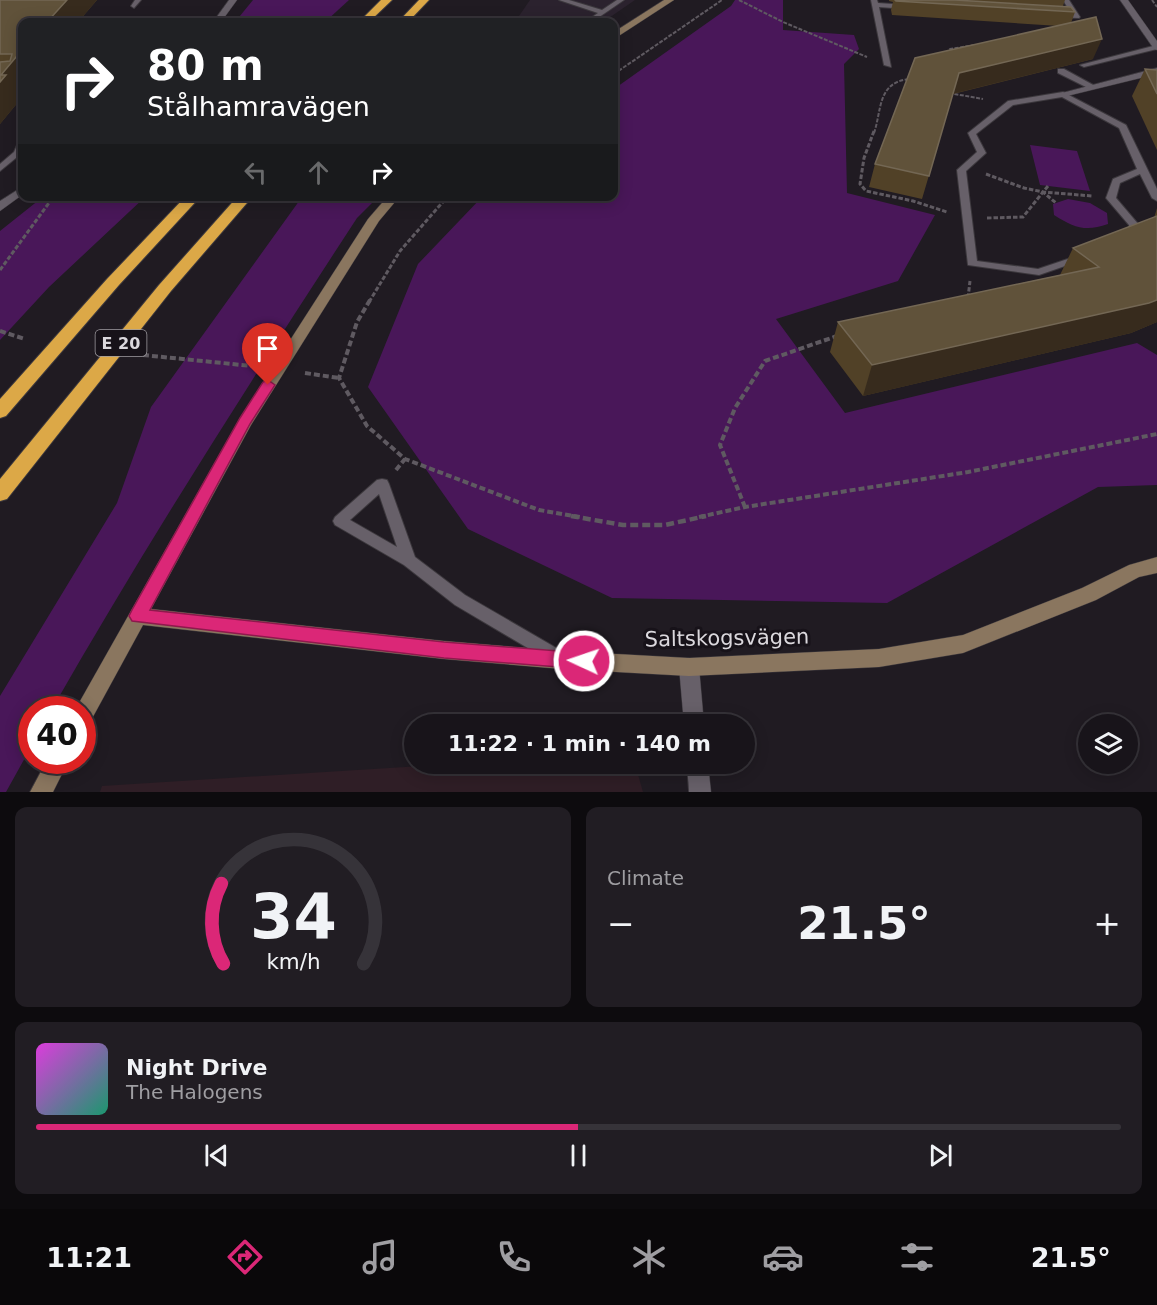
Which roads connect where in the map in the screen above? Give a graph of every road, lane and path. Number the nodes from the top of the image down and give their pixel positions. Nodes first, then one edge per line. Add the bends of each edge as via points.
1 (233, 0) edge
2 (387, 0) edge
3 (424, 0) edge
4 (562, 0) edge
5 (621, 0) edge
6 (670, 0) edge
7 (722, 0) edge
8 (739, 0) edge
9 (1066, 0) edge
10 (1124, 0) edge
11 (1152, 0) edge
12 (874, 2) edge
13 (910, 7) edge
14 (1157, 7) edge
15 (603, 12) junction
16 (1053, 16) edge
17 (220, 18) edge
18 (368, 18) edge
19 (407, 18) edge
20 (594, 18) edge
21 (618, 33) edge
22 (978, 45) edge
23 (1157, 47) edge
24 (940, 60) edge
25 (888, 65) joint
26 (1084, 65) edge
27 (618, 71) edge
28 (1061, 71) edge
29 (1157, 71) edge
30 (915, 80) edge
31 (1091, 86) junction
32 (947, 92) edge
33 (1063, 94) junction
34 (1011, 103) junction
35 (18, 153) edge
36 (966, 166) junction
37 (0, 168) edge
38 (1142, 170) junction
39 (1048, 186) dead end
40 (1043, 192) junction
41 (18, 193) edge
42 (1111, 198) junction
43 (1157, 198) edge
44 (50, 201) edge
45 (189, 201) edge
46 (242, 201) edge
47 (390, 201) edge
48 (444, 201) edge
49 (1056, 203) dead end
50 (0, 207) edge
51 (967, 218) junction
52 (972, 262) junction
53 (0, 270) edge
54 (957, 301) edge
55 (0, 331) edge
56 (842, 334) edge
57 (25, 339) dead end
58 (143, 355) dead end
59 (252, 366) dead end
60 (305, 373) dead end
61 (339, 378) junction
62 (0, 411) edge
63 (1157, 434) edge
64 (0, 493) edge
65 (745, 507) junction
66 (409, 561) junction
67 (1157, 565) edge
68 (138, 616) junction
69 (562, 660) junction
70 (689, 667) junction
71 (94, 696) edge
72 (693, 714) edge
73 (51, 774) edge
74 (699, 774) edge
75 (41, 792) edge
76 (700, 792) edge

1 - 17 street
2 - 18 highway
3 - 19 highway
4 - 15 lane
5 - 15 lane
6 - 21 main road
7 - 27 path
8 - 25 path
9 - 16 lane via 1077,17
10 - 23 street
11 - 14 path
12 - 13 lane
12 - 25 lane
15 - 20 lane
22 - 24 path via 950,49
23 - 26 lane
28 - 31 lane
29 - 31 street
30 - 51 path via 897,81 886,92 865,150 860,184 866,191
31 - 33 street
32 - 34 path
33 - 34 lane
33 - 38 lane via 1123,127
34 - 36 lane via 972,133 982,153
35 - 37 lane
36 - 40 path
36 - 51 lane via 961,171
38 - 42 lane via 1116,181
38 - 43 lane
39 - 40 path
40 - 42 path
40 - 49 path
40 - 51 path via 1023,217
41 - 50 street
42 - 52 lane via 1134,225 1135,240 1039,272
44 - 53 path
45 - 62 highway, E 20
46 - 64 highway, E 20 via 165,288
47 - 68 main road via 374,219 244,422
48 - 61 path via 400,251 357,322
51 - 52 lane
52 - 54 path via 968,298
55 - 57 path
56 - 65 path via 765,361 735,408 720,445
58 - 59 path
60 - 61 path
61 - 65 path via 367,426 405,459 539,510 623,525 665,525
63 - 65 path via 968,472
66 - 66 lane via 340,521 382,484 394,517
66 - 69 lane via 460,600
67 - 70 main road, Saltskogsvägen via 1135,570 1089,594 963,644 879,658
68 - 69 main road, Saltskogsvägen
68 - 71 main road
69 - 70 main road, Saltskogsvägen
70 - 72 street
73 - 75 main road
74 - 76 street

